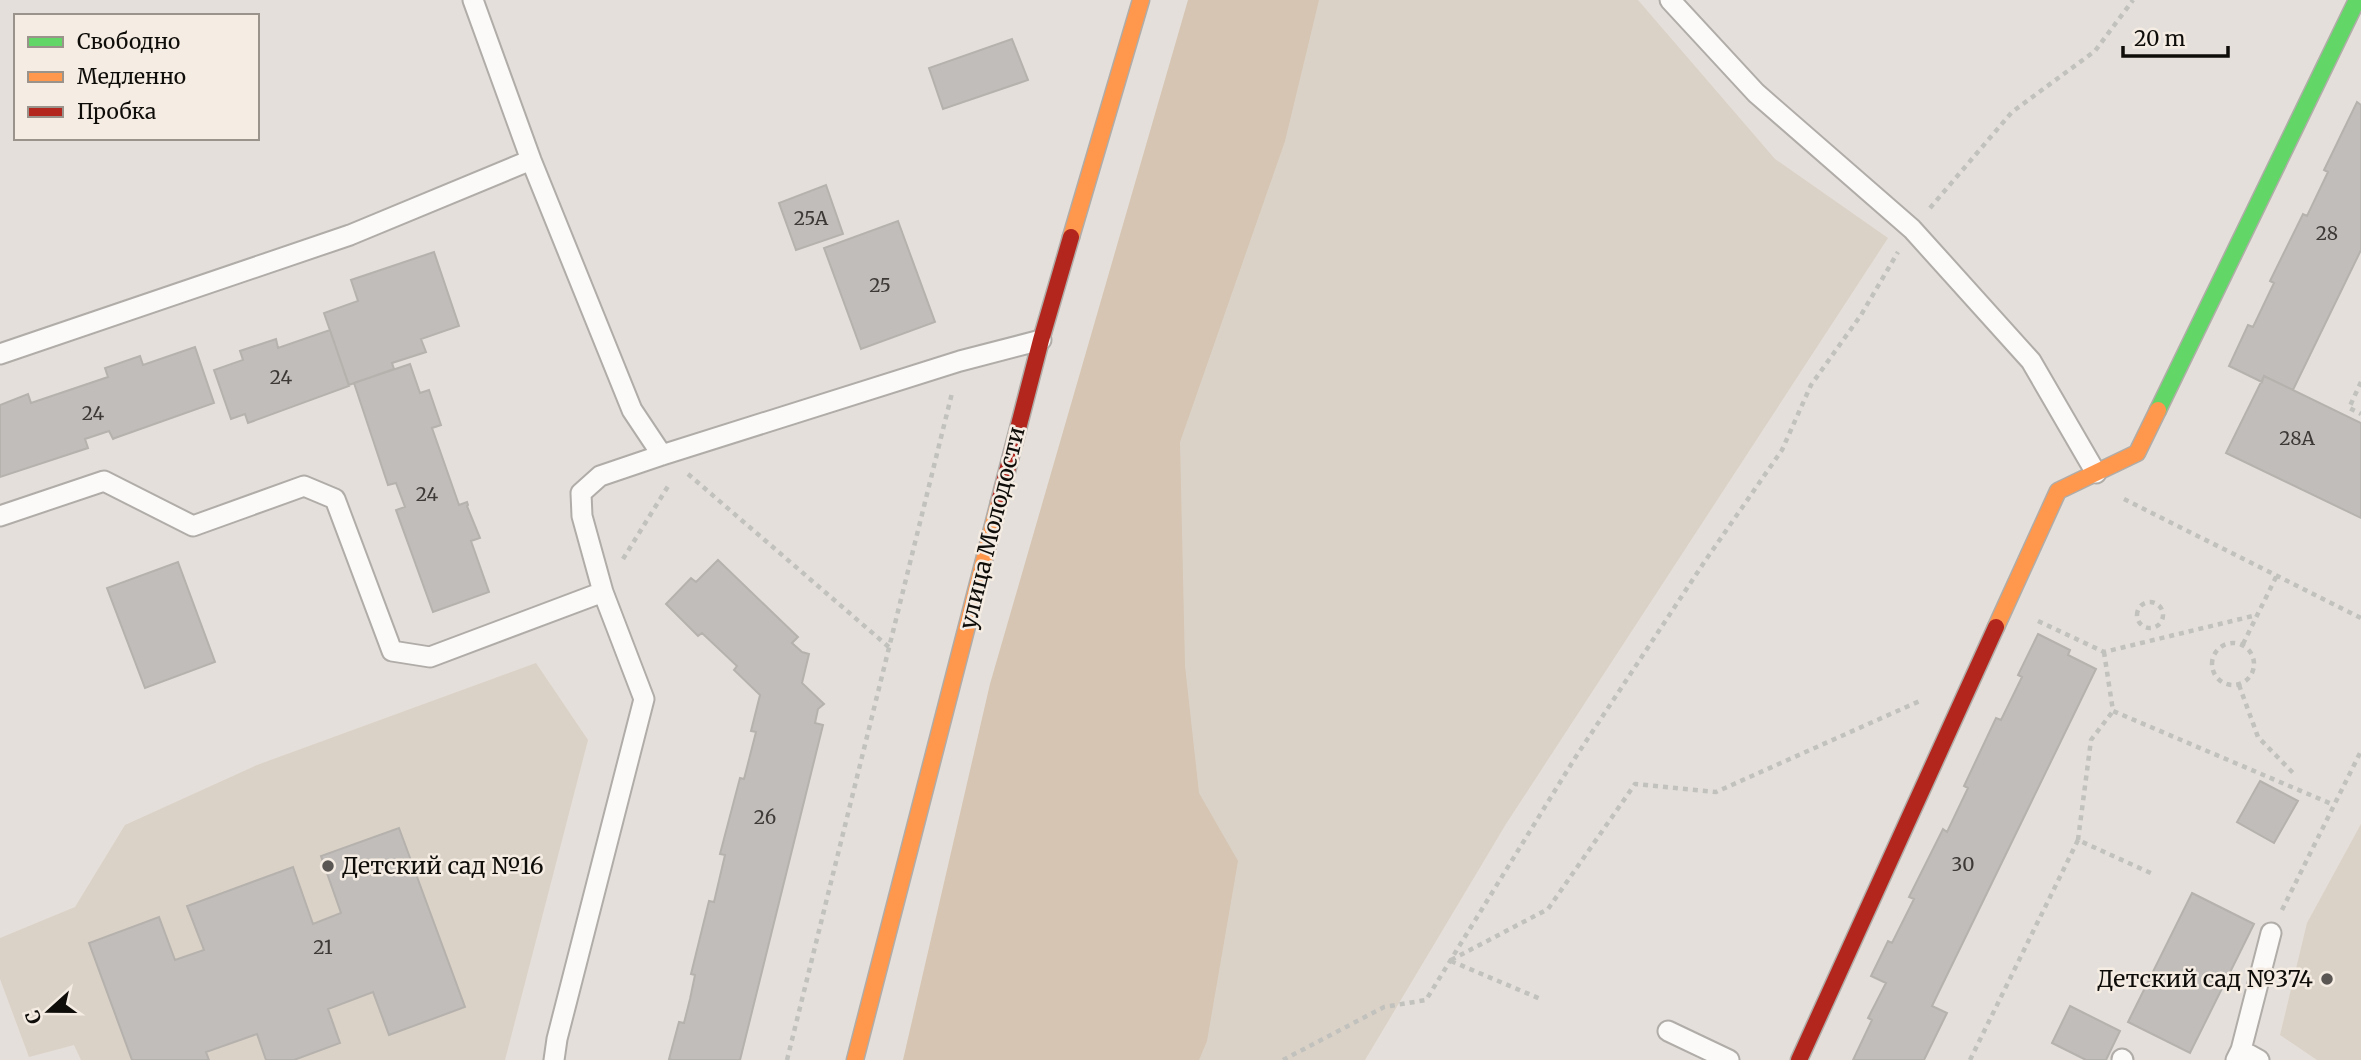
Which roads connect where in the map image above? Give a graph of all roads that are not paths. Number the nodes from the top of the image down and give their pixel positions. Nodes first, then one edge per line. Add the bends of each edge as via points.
1 (473, 0) edge
2 (1140, 0) edge
3 (1670, 0) edge
4 (2357, 0) edge
5 (531, 160) junction
6 (1041, 340) junction
7 (0, 354) edge
8 (662, 455) junction
9 (2096, 473) junction
10 (0, 516) edge
11 (603, 592) junction
12 (2271, 933) road end
13 (1668, 1031) dead end
14 (2239, 1055) edge
15 (554, 1060) edge
16 (855, 1060) edge
17 (1729, 1060) edge
18 (1799, 1060) edge
19 (2259, 1060) edge

1 - 5 lane
2 - 6 street, улица Молодости
3 - 9 lane via 1756,93 1912,229 2031,361
4 - 9 street via 2137,453
5 - 7 lane via 350,235
5 - 8 lane via 632,410
6 - 8 lane
6 - 16 street, улица Молодости
8 - 11 lane via 600,476 581,493 582,516
9 - 18 street via 2058,491
10 - 11 lane via 103,481 192,526 304,486 335,499 391,651 430,657
11 - 15 lane via 644,699
12 - 14 lane
13 - 17 lane
14 - 19 lane

